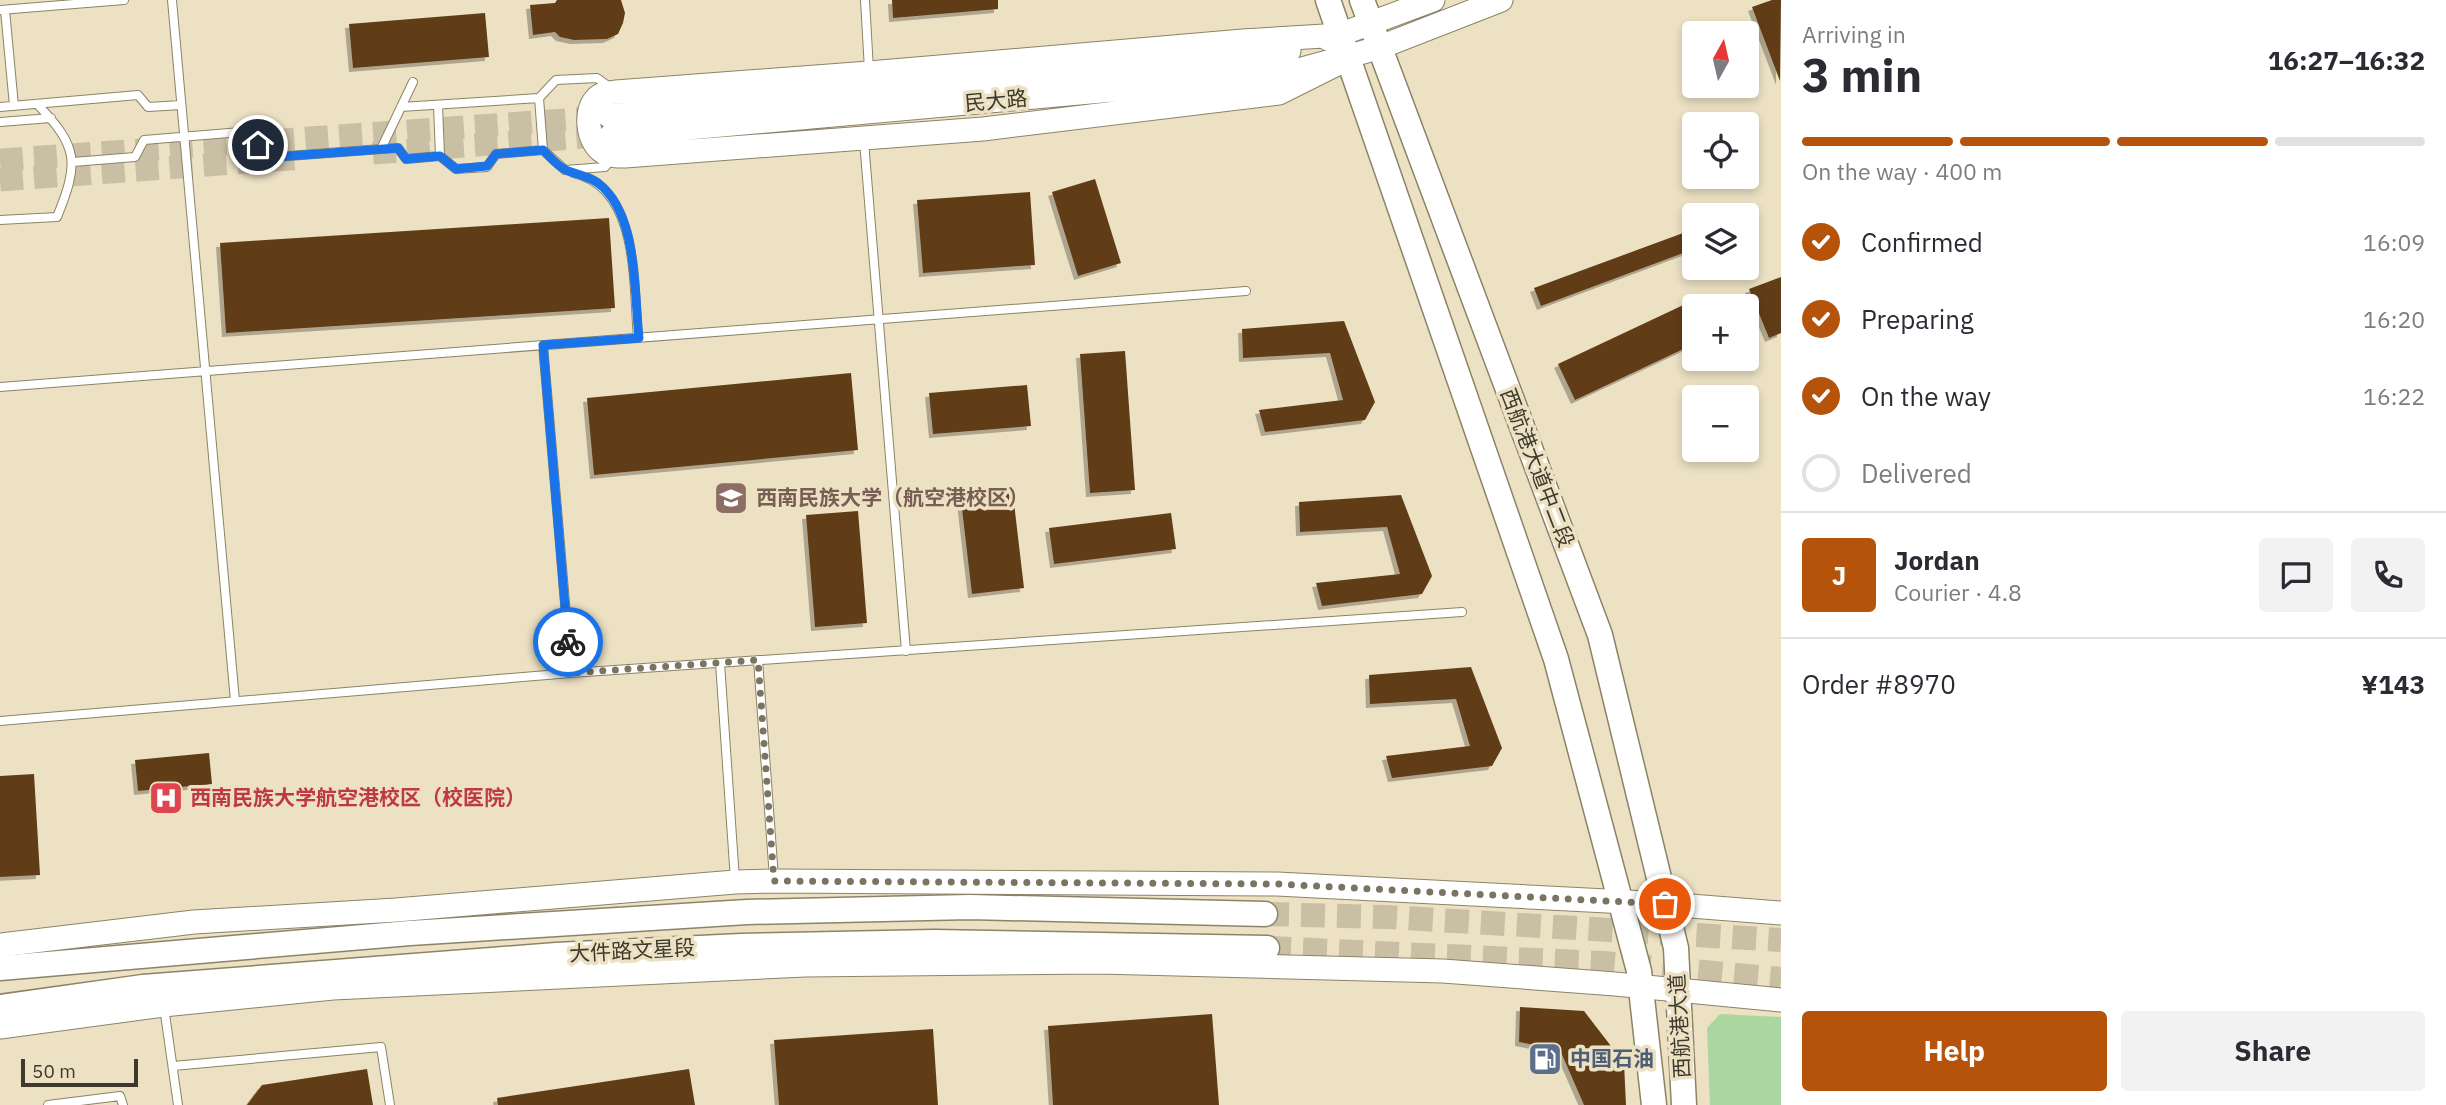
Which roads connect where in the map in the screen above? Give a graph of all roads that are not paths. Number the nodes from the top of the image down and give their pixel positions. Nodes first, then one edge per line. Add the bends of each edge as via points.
1 (124, 0) edge
2 (172, 0) edge
3 (865, 0) edge
4 (1328, 0) edge
5 (1362, 0) edge
6 (1433, 0) edge
7 (1501, 0) edge
8 (3, 10) edge
9 (1370, 24) junction
10 (1345, 46) junction
11 (1378, 48) junction
12 (869, 73) junction
13 (413, 82) dead end
14 (616, 92) junction
15 (539, 99) junction
16 (37, 104) junction
17 (181, 105) junction
18 (438, 105) junction
19 (14, 106) junction
20 (0, 107) edge
21 (401, 107) junction
22 (51, 118) junction
23 (0, 122) edge
24 (184, 136) junction
25 (612, 136) junction
26 (864, 138) junction
27 (381, 149) junction
28 (543, 150) junction
29 (440, 156) junction
30 (73, 162) junction
31 (565, 170) junction
32 (0, 220) edge
33 (1246, 291) dead end
34 (879, 319) junction
35 (639, 338) junction
36 (543, 345) junction
37 (205, 371) junction
38 (0, 387) edge
39 (1462, 612) dead end
40 (906, 651) junction
41 (758, 660) junction
42 (720, 663) junction
43 (571, 673) junction
44 (235, 701) junction
45 (0, 721) edge
46 (774, 881) junction
47 (735, 882) junction
48 (1620, 902) junction
49 (1665, 904) junction
50 (1781, 913) edge
51 (1265, 914) tunnel mouth
52 (0, 945) edge
53 (1267, 948) tunnel mouth
54 (1676, 948) joint
55 (0, 968) edge
56 (1640, 986) junction
57 (1678, 990) junction
58 (1781, 1000) edge
59 (163, 1004) junction
60 (0, 1007) edge
61 (0, 1027) edge
62 (173, 1066) junction
63 (48, 1105) edge
64 (123, 1105) edge
65 (178, 1105) edge
66 (390, 1105) edge
67 (1654, 1105) edge
68 (1684, 1105) edge

1 - 8 lane
2 - 17 lane
3 - 12 lane
4 - 10 main road
5 - 9 main road, 西航港大道中二段
6 - 9 street, 民大路
7 - 11 street, 民大路
8 - 19 lane
9 - 10 street, 民大路
9 - 11 main road, 西航港大道中二段
10 - 11 street, 民大路
10 - 12 street via 1229,42
10 - 25 street, 民大路
10 - 26 street via 1279,93 984,129
10 - 48 main road via 1556,659
11 - 49 main road, 西航港大道中二段 via 1600,635
12 - 14 street
13 - 21 lane
14 - 15 lane via 597,78 556,80
14 - 25 street via 601,94 589,113 595,144 602,151
15 - 18 lane
15 - 28 lane
16 - 17 lane via 138,95 148,107
16 - 19 lane
16 - 22 lane
17 - 24 lane
18 - 21 lane
18 - 29 lane
19 - 20 lane
21 - 27 lane
22 - 23 lane
22 - 30 lane via 69,146
24 - 27 lane via 241,132 275,157
24 - 30 lane via 144,139 135,157
24 - 37 lane
25 - 26 street via 638,155
25 - 31 lane via 605,167
26 - 34 lane
27 - 29 lane via 398,148 406,159
28 - 29 lane via 496,154 487,166 456,169
28 - 31 lane
30 - 32 lane via 57,217
31 - 35 lane via 600,184 615,201 627,227
33 - 34 lane
34 - 35 lane
34 - 40 lane
35 - 36 lane
36 - 37 lane
36 - 43 lane
37 - 38 lane
37 - 44 lane
39 - 40 lane
40 - 41 lane
41 - 42 lane
41 - 46 lane
42 - 43 lane
42 - 47 lane
43 - 44 lane
44 - 45 lane
46 - 47 street
46 - 48 street via 1277,884
47 - 52 street via 194,922
48 - 49 street
48 - 56 main road
49 - 50 street
49 - 54 main road, 西航港大道中二段
51 - 55 main road, 大件路文星段 via 970,907 747,912 410,933
53 - 60 main road, 大件路文星段 via 934,942 740,946 569,954 143,987
54 - 57 main road, 西航港大道
56 - 57 street
56 - 59 street via 1443,971 1100,962 805,965 333,988
56 - 67 main road
57 - 58 street
57 - 68 main road, 西航港大道
59 - 61 street
59 - 62 lane
62 - 65 lane
62 - 66 lane via 381,1047
63 - 64 lane via 120,1096

